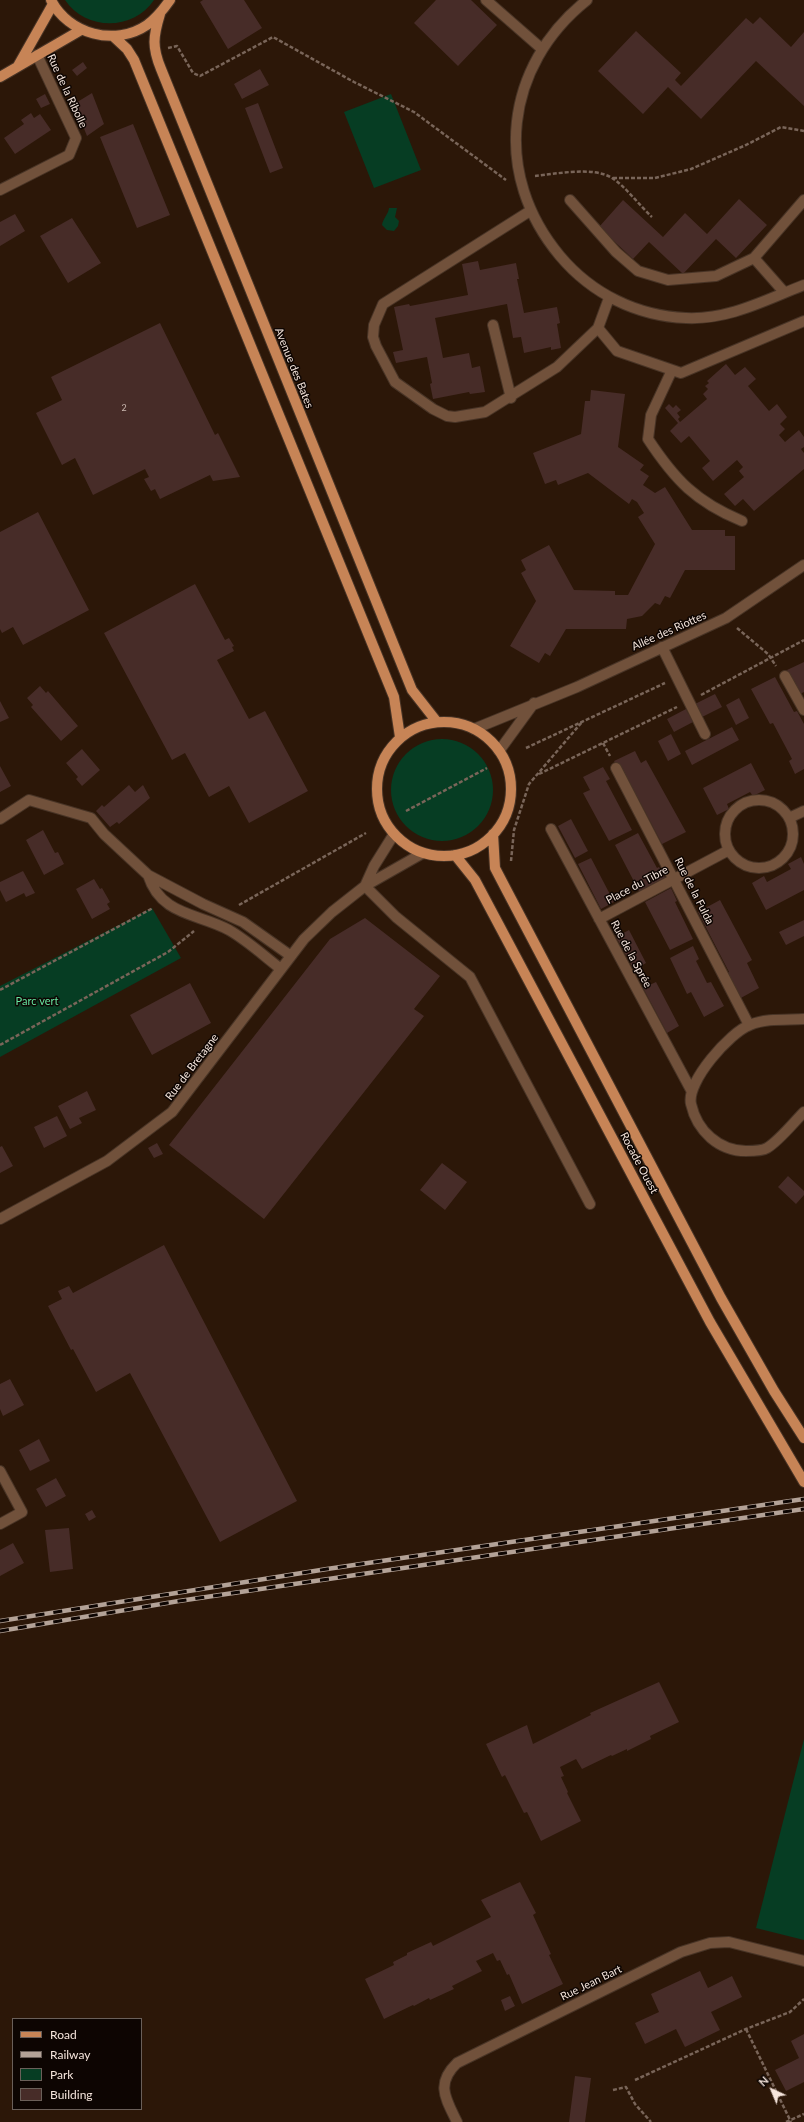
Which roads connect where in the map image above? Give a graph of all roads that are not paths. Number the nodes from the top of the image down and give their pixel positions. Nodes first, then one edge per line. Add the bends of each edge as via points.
1 (170, 0) edge
2 (486, 0) edge
3 (587, 0) edge
4 (52, 2) edge
5 (160, 14) junction
6 (81, 30) junction
7 (113, 36) junction
8 (542, 49) junction
9 (37, 55) junction
10 (18, 66) junction
11 (0, 77) edge
12 (0, 190) edge
13 (570, 200) dead end
14 (804, 200) edge
15 (530, 211) junction
16 (754, 258) junction
17 (804, 284) edge
18 (784, 292) junction
19 (609, 298) junction
20 (804, 321) edge
21 (493, 325) dead end
22 (598, 328) junction
23 (672, 370) junction
24 (511, 398) junction
25 (742, 521) dead end
26 (804, 565) edge
27 (662, 647) junction
28 (785, 676) road end
29 (534, 703) junction
30 (804, 710) edge
31 (437, 722) junction
32 (474, 729) junction
33 (705, 734) dead end
34 (400, 738) junction
35 (499, 751) junction
36 (616, 768) dead end
37 (804, 811) edge
38 (789, 818) junction
39 (0, 819) edge
40 (550, 829) dead end
41 (394, 834) junction
42 (493, 834) junction
43 (729, 850) junction
44 (423, 853) junction
45 (455, 855) junction
46 (148, 875) junction
47 (674, 878) junction
48 (365, 886) junction
49 (599, 919) junction
50 (291, 956) junction
51 (281, 969) junction
52 (804, 1019) edge
53 (749, 1025) junction
54 (691, 1090) junction
55 (804, 1112) edge
56 (590, 1204) dead end
57 (0, 1219) edge
58 (804, 1438) edge
59 (0, 1471) edge
60 (804, 1482) edge
61 (0, 1524) edge
62 (804, 1961) edge
63 (457, 2122) edge

1 - 5 main road
2 - 8 street
3 - 8 street via 562,23
4 - 6 main road via 68,21
4 - 10 main road
5 - 7 main road via 146,26 130,33
5 - 31 main road, Avenue des Bates via 153,35 154,52 412,690
6 - 7 main road
6 - 9 main road
7 - 34 main road via 127,49 140,75 394,697
8 - 15 street via 526,80 517,116 515,148 519,178
9 - 10 main road
9 - 12 street, Rue de la Ribolle via 76,138 69,155
10 - 11 main road
13 - 16 street via 616,252 638,271 668,280 716,276
14 - 16 street
15 - 19 street via 544,235 565,262 589,285
15 - 24 street via 383,304 374,325 373,338 395,382 433,409 455,417 485,412
16 - 18 street
17 - 18 street
18 - 19 street via 738,312 702,318 661,315
19 - 22 street
20 - 23 street via 681,373
21 - 24 street
22 - 23 street via 617,351
22 - 24 street via 556,368
23 - 25 street via 651,415 648,439 667,468 687,489 725,514
26 - 27 street, Allée des Riottes via 726,618
27 - 29 street, Allée des Riottes via 576,687
27 - 33 street
28 - 30 street
29 - 32 street, Allée des Riottes
29 - 35 street
31 - 32 main road via 456,723
31 - 34 main road via 418,727
32 - 35 main road
34 - 41 main road via 386,754 378,774 377,795 382,816
35 - 42 main road via 507,767 509,802 503,819
36 - 47 street, Rue de la Fulda
37 - 38 street
38 - 43 street via 792,829 791,844 783,858 775,865 754,868 739,862
38 - 43 street via 776,804 767,801 757,800 739,806 732,813 726,827 725,841
39 - 46 street via 29,800 91,818 104,834
40 - 49 street, Rue de la Sprée
41 - 44 main road via 407,845
41 - 48 street, Rue de Bretagne
42 - 45 main road via 482,844
42 - 58 main road, Rocade Ouest via 495,868 510,898 721,1298
43 - 47 street, Place du Tibre
44 - 45 main road
44 - 48 street, Rue de Bretagne
45 - 60 main road, Rocade Ouest via 475,880 710,1322
46 - 50 street via 243,922
46 - 51 street via 153,889 164,901 186,915 228,930
47 - 49 street, Place du Tibre
47 - 53 street, Rue de la Fulda
48 - 50 street, Rue de Bretagne via 332,912 304,939
48 - 56 street via 396,917 470,977
49 - 54 street, Rue de la Sprée
50 - 51 street, Rue de Bretagne
51 - 57 street, Rue de Bretagne via 172,1112 107,1161
52 - 53 street
53 - 54 street via 718,1051 702,1069
54 - 55 street via 691,1104 701,1126 721,1147 736,1151 767,1148
59 - 61 street via 22,1512
62 - 63 street, Rue Jean Bart via 728,1942 710,1943 681,1952 456,2063 449,2070 443,2083 444,2093

